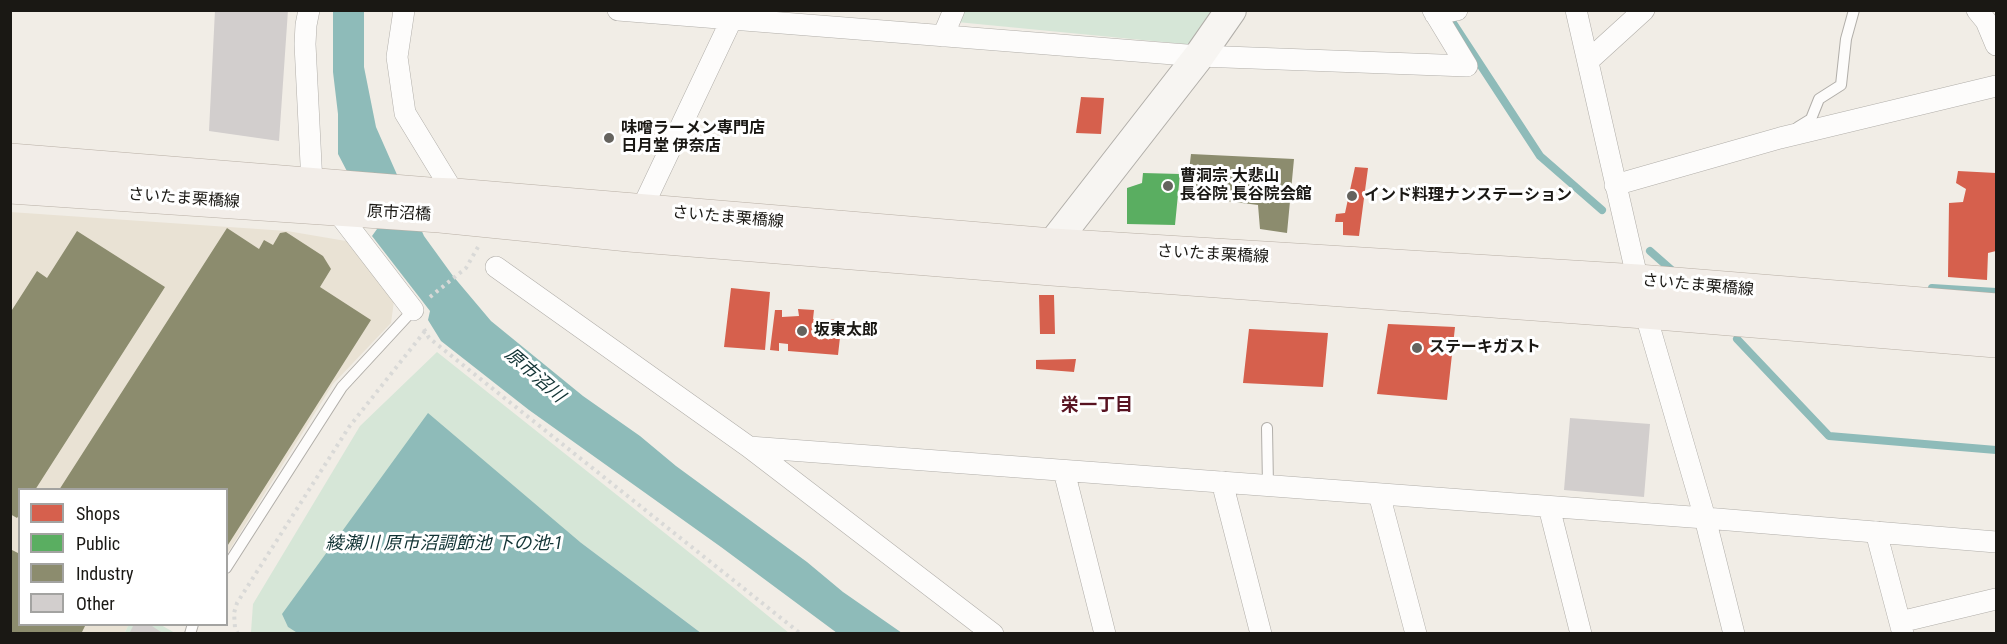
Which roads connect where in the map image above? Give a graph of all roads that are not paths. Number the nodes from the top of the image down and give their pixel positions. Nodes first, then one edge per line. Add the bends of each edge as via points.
1 (309, 10) edge
2 (404, 10) edge
3 (618, 10) edge
4 (954, 10) edge
5 (1231, 10) edge
6 (1576, 10) edge
7 (1644, 10) edge
8 (1854, 10) edge
9 (1977, 10) edge
10 (1444, 12) edge
11 (734, 15) edge
12 (943, 36) junction
13 (1996, 45) edge
14 (1199, 56) junction
15 (1588, 61) junction
16 (1996, 86) edge
17 (1780, 138) junction
18 (10, 160) edge
19 (312, 184) junction
20 (1615, 185) junction
21 (10, 187) edge
22 (442, 202) junction
23 (349, 203) junction
24 (635, 223) junction
25 (1052, 257) junction
26 (496, 267) dead end
27 (1638, 281) junction
28 (417, 307) joint
29 (1996, 310) edge
30 (1645, 312) junction
31 (1996, 341) edge
32 (1266, 428) dead end
33 (749, 447) junction
34 (1064, 471) junction
35 (1222, 482) junction
36 (1268, 486) junction
37 (1379, 494) junction
38 (1549, 507) junction
39 (1706, 518) junction
40 (1876, 532) junction
41 (1996, 543) edge
42 (228, 565) edge
43 (1996, 599) edge
44 (1902, 628) edge
45 (993, 633) edge
46 (1105, 633) edge
47 (1261, 633) edge
48 (1416, 633) edge
49 (1581, 633) edge
50 (1734, 633) edge

1 - 19 street via 305,44
2 - 22 street via 397,57 405,113
3 - 11 street
4 - 12 street
5 - 14 street
6 - 15 street
7 - 15 street
8 - 17 lane via 1841,85 1819,99 1811,119
9 - 13 street
10 - 14 street via 1467,66
11 - 12 street
11 - 24 street
12 - 14 street
14 - 25 street
15 - 20 street
16 - 17 street
17 - 20 street
18 - 19 main road, さいたま栗橋線
19 - 23 main road, さいたま栗橋線
20 - 27 street
21 - 23 main road, さいたま栗橋線
22 - 23 main road, 原市沼橋
22 - 24 main road, さいたま栗橋線
23 - 28 street
24 - 25 main road, さいたま栗橋線
25 - 27 main road, さいたま栗橋線
25 - 30 main road, さいたま栗橋線
26 - 33 street
27 - 29 main road, さいたま栗橋線
27 - 30 street
28 - 42 lane via 342,387
30 - 31 main road, さいたま栗橋線
30 - 39 street
32 - 36 lane
33 - 34 street
33 - 45 street
34 - 35 street
34 - 46 street
35 - 36 street
35 - 47 street
36 - 37 street
37 - 38 street
37 - 48 street
38 - 39 street
38 - 49 street
39 - 40 street
39 - 50 street
40 - 41 street
40 - 44 street
43 - 44 street

